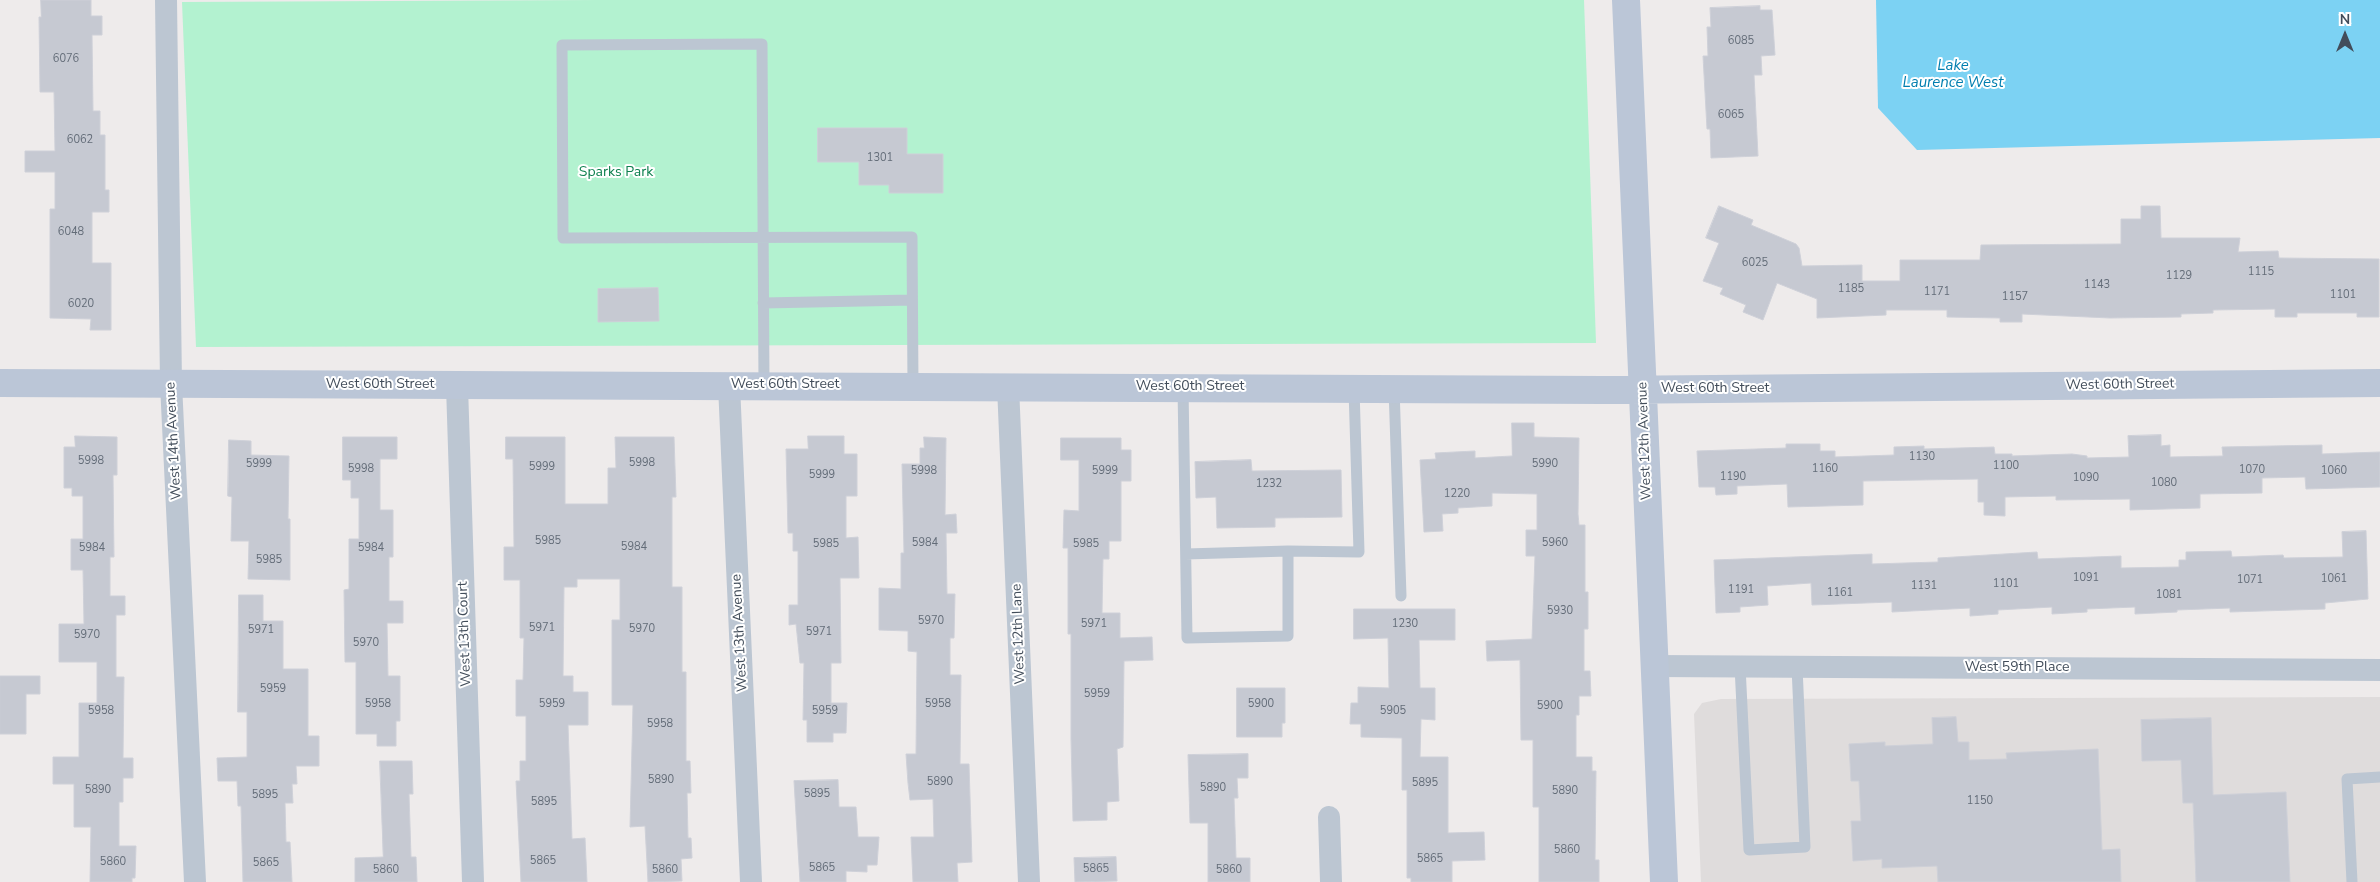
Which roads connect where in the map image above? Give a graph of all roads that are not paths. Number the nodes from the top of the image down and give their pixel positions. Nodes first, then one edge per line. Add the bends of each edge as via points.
1 (166, 0) edge
2 (1626, 0) edge
3 (763, 237) junction
4 (912, 300) junction
5 (763, 303) junction
6 (0, 383) edge
7 (2380, 383) edge
8 (172, 384) junction
9 (729, 385) junction
10 (764, 385) junction
11 (457, 386) junction
12 (913, 386) junction
13 (1008, 386) junction
14 (1183, 387) junction
15 (1354, 388) junction
16 (1394, 388) junction
17 (1643, 390) junction
18 (1288, 551) junction
19 (1186, 554) junction
20 (1401, 596) dead end
21 (1654, 666) junction
22 (1740, 666) junction
23 (1796, 666) junction
24 (2380, 670) edge
25 (2380, 778) edge
26 (1329, 817) dead end
27 (195, 882) edge
28 (473, 882) edge
29 (751, 882) edge
30 (1029, 882) edge
31 (1331, 882) edge
32 (1664, 882) edge
33 (2352, 882) edge

1 - 8 street, West 14th Avenue
2 - 17 street, West 12th Avenue
3 - 3 lane via 762,44 562,45 563,238
3 - 4 lane via 912,237
3 - 5 lane
4 - 5 lane
4 - 12 lane
5 - 10 lane
6 - 8 street, West 60th Street
7 - 17 street, West 60th Street
8 - 11 street, West 60th Street
8 - 27 street, West 14th Avenue
9 - 10 street, West 60th Street
9 - 11 street, West 60th Street
9 - 29 street, West 13th Avenue
10 - 12 street, West 60th Street
11 - 28 street, West 13th Court
12 - 13 street, West 60th Street
13 - 14 street, West 60th Street
13 - 30 street, West 12th Lane
14 - 15 street, West 60th Street
14 - 19 lane
15 - 16 street, West 60th Street
15 - 18 lane via 1359,552
16 - 17 street, West 60th Street
16 - 20 lane
17 - 21 street, West 12th Avenue
18 - 19 lane
18 - 19 lane via 1288,636 1187,638
21 - 22 street, West 59th Place
21 - 32 street, West 12th Avenue
22 - 23 street, West 59th Place
22 - 23 lane via 1750,850 1805,847
23 - 24 street, West 59th Place
25 - 33 lane via 2347,779
26 - 31 street

